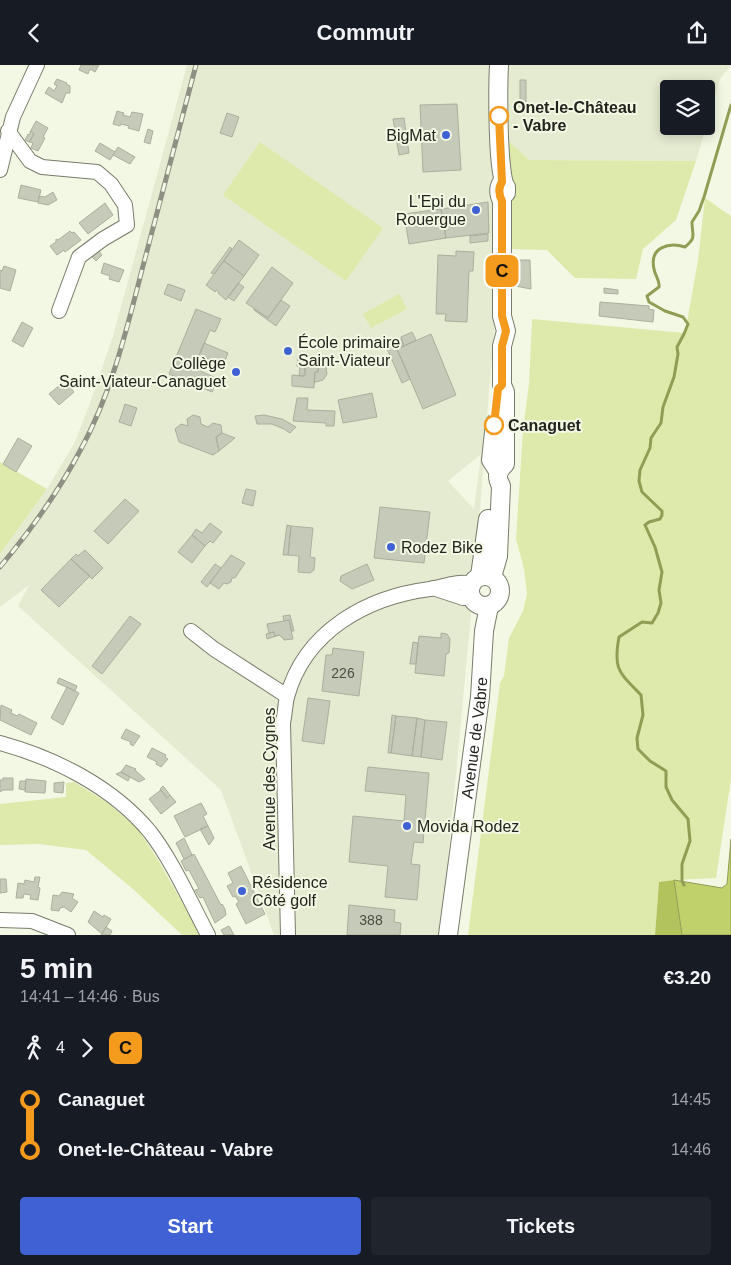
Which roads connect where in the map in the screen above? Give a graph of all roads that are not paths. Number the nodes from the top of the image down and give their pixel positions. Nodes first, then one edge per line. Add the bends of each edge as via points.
1 (37, 65) edge
2 (499, 65) edge
3 (8, 131) junction
4 (0, 170) edge
5 (59, 311) dead end
6 (480, 591) junction
7 (191, 631) dead end
8 (287, 696) junction
9 (0, 743) edge
10 (0, 920) edge
11 (68, 935) edge
12 (208, 935) edge
13 (288, 935) edge
14 (448, 935) edge

1 - 3 street
2 - 6 main road via 502,182 506,187 502,201 502,316 497,332 502,346 502,385 498,389 491,460 501,486 498,557
3 - 4 street
3 - 5 street via 30,161 42,167 96,172 111,184 125,205 127,225 79,257
6 - 8 street, Avenue des Cygnes via 465,582 448,584 387,598 350,614 331,628 307,656
6 - 14 main road, Avenue de Vabre via 484,631 480,697
7 - 8 street
8 - 13 street, Avenue des Cygnes via 283,759
9 - 12 street via 58,764 122,803 150,832
10 - 11 street via 32,921

